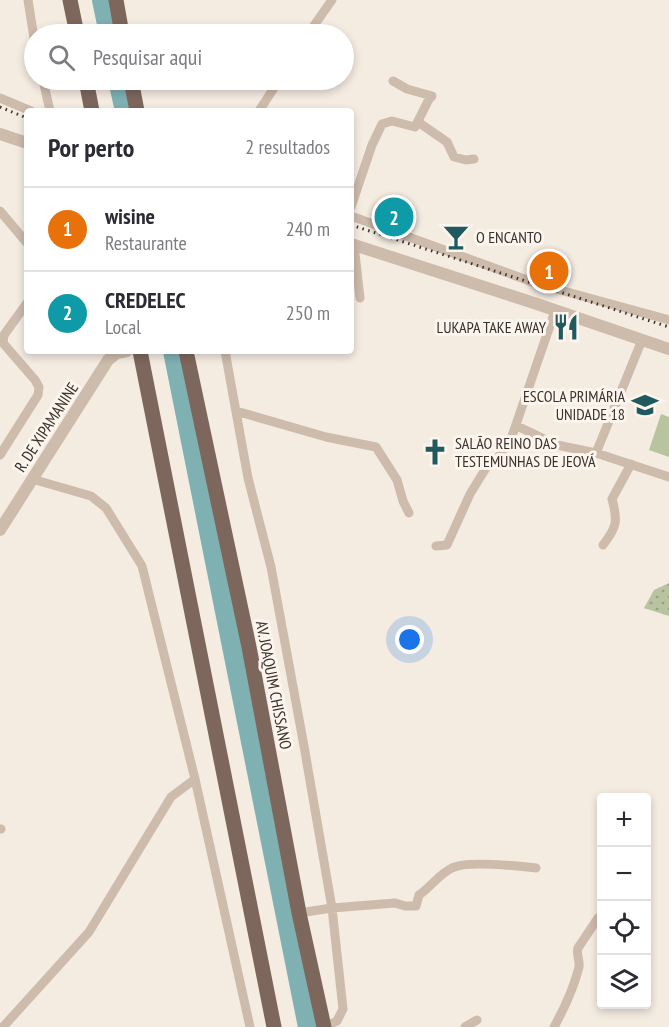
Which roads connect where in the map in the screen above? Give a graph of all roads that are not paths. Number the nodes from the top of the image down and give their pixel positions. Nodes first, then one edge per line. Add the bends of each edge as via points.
1 (28, 0) edge
2 (70, 0) edge
3 (116, 0) edge
4 (327, 1) edge
5 (32, 24) edge
6 (75, 24) edge
7 (120, 24) edge
8 (314, 24) edge
9 (393, 81) dead end
10 (45, 90) edge
11 (88, 90) edge
12 (133, 90) edge
13 (273, 90) edge
14 (0, 98) edge
15 (24, 108) edge
16 (49, 108) edge
17 (91, 108) edge
18 (136, 108) edge
19 (261, 108) edge
20 (418, 122) junction
21 (0, 134) edge
22 (24, 142) edge
23 (474, 159) dead end
24 (354, 198) edge
25 (0, 211) edge
26 (354, 217) edge
27 (24, 239) edge
28 (354, 245) edge
29 (354, 258) edge
30 (360, 298) dead end
31 (24, 307) edge
32 (555, 310) junction
33 (669, 320) edge
34 (642, 340) junction
35 (669, 349) edge
36 (116, 354) edge
37 (141, 354) edge
38 (187, 354) edge
39 (226, 354) edge
40 (236, 411) junction
41 (517, 426) junction
42 (596, 453) junction
43 (0, 455) edge
44 (632, 464) junction
45 (669, 477) edge
46 (32, 479) junction
47 (409, 513) dead end
48 (0, 530) edge
49 (603, 545) dead end
50 (436, 546) dead end
51 (195, 779) junction
52 (536, 868) dead end
53 (333, 908) junction
54 (299, 913) junction
55 (597, 920) edge
56 (477, 1020) dead end
57 (3, 1027) edge
58 (250, 1027) edge
59 (274, 1027) edge
60 (325, 1027) edge
61 (465, 1027) edge
62 (554, 1027) edge

1 - 5 street
2 - 6 main road
3 - 7 main road
4 - 8 street
9 - 20 street via 432,96
10 - 16 street
11 - 17 main road
12 - 18 main road
13 - 19 street
14 - 15 street
20 - 23 street via 447,142 454,157
20 - 24 street via 412,128 392,121 382,124
21 - 22 street
25 - 27 street
26 - 33 street via 538,284
28 - 32 street
29 - 30 street
31 - 43 street via 4,335 3,343 35,380 38,395
32 - 34 street
32 - 41 street
34 - 35 street
34 - 42 street
36 - 46 street, R. DE XIPAMANINE via 108,360
37 - 59 main road
38 - 54 main road, AV. JOAQUIM CHISSANO via 249,648
39 - 40 street
40 - 47 street via 376,447 397,480
40 - 53 street via 271,567
41 - 42 street via 557,445
41 - 50 street via 502,453 489,463 470,494 447,545
42 - 44 street
44 - 45 street
44 - 49 street via 612,499 617,520
46 - 48 street, R. DE XIPAMANINE
46 - 51 street via 91,496 106,508 138,557 146,576
51 - 57 street via 171,797 89,932
51 - 58 street
52 - 53 street via 456,866 419,894 416,906 395,903
53 - 54 street
53 - 60 street via 343,1009 337,1021
54 - 60 main road, AV. JOAQUIM CHISSANO
55 - 62 street via 578,948 579,966
56 - 61 street

